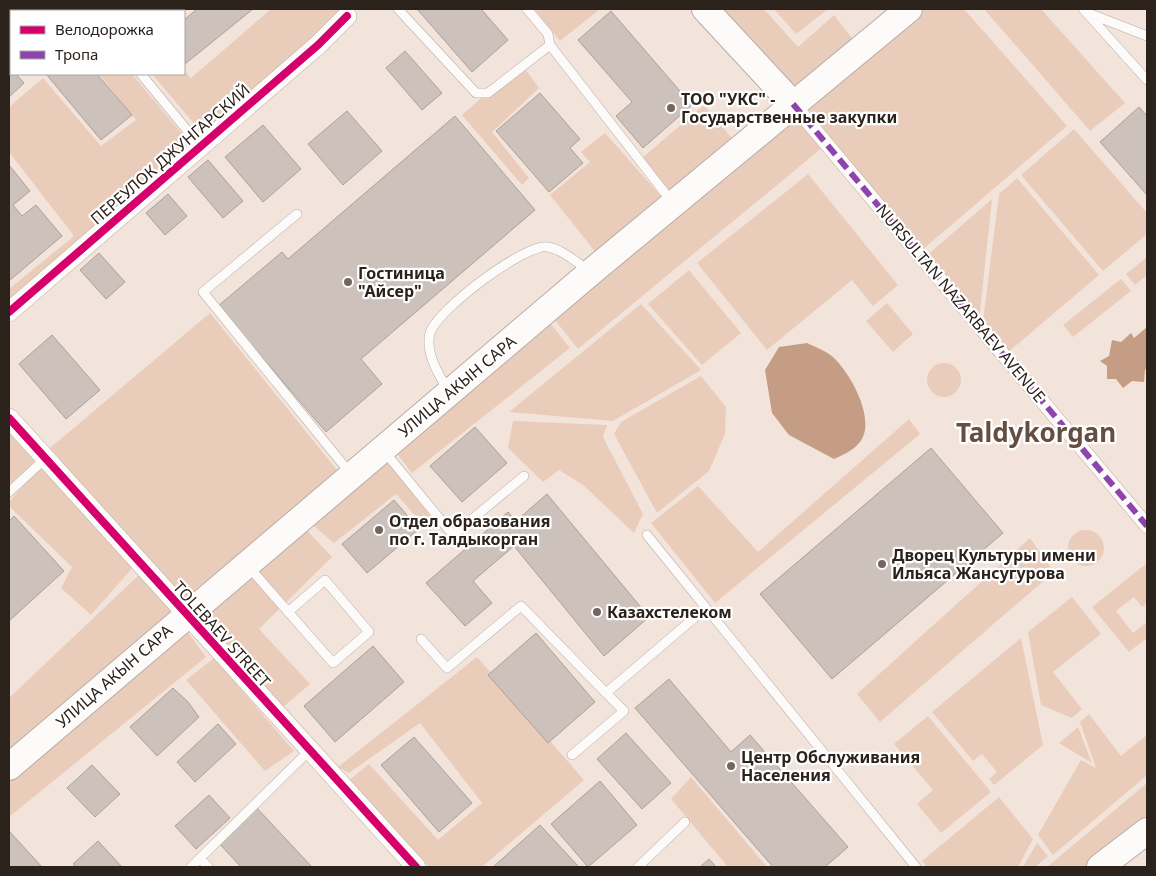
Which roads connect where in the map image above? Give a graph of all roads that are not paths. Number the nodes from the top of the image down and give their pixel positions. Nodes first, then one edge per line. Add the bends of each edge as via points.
1 (398, 9) edge
2 (527, 9) edge
3 (705, 9) edge
4 (909, 9) edge
5 (1084, 10) edge
6 (347, 16) dead end
7 (1147, 36) edge
8 (550, 45) junction
9 (142, 75) edge
10 (1147, 80) edge
11 (793, 104) junction
12 (200, 146) junction
13 (674, 204) junction
14 (297, 214) dead end
15 (591, 272) junction
16 (9, 312) edge
17 (449, 392) junction
18 (9, 418) edge
19 (382, 449) junction
20 (45, 459) junction
21 (352, 475) junction
22 (524, 476) dead end
23 (9, 492) edge
24 (1147, 526) edge
25 (647, 535) dead end
26 (246, 564) junction
27 (706, 608) junction
28 (288, 612) junction
29 (185, 614) junction
30 (421, 639) dead end
31 (606, 693) junction
32 (310, 751) junction
33 (572, 755) dead end
34 (9, 767) edge
35 (686, 822) dead end
36 (1147, 831) edge
37 (200, 858) junction
38 (191, 867) edge
39 (208, 867) edge
40 (416, 867) edge
41 (638, 867) edge
42 (916, 867) edge
43 (1100, 867) edge

1 - 8 lane via 476,93 488,93
2 - 8 lane via 548,34
3 - 11 main road
4 - 11 main road, УЛИЦА АКЫН САРА
5 - 7 lane
5 - 10 lane
6 - 12 street, ПЕРЕУЛОК ДЖУНГАРСКИЙ via 318,45
8 - 13 lane
9 - 12 lane
11 - 13 main road, УЛИЦА АКЫН САРА
11 - 24 street, NURSULTAN NAZARBAEV AVENUE
12 - 16 street, ПЕРЕУЛОК ДЖУНГАРСКИЙ
13 - 15 main road, УЛИЦА АКЫН САРА
14 - 21 lane via 203,292
15 - 17 main road, УЛИЦА АКЫН САРА
15 - 17 lane via 563,253 547,247 532,251 493,272 459,298 435,322 430,334 436,371
17 - 19 main road, УЛИЦА АКЫН САРА
18 - 20 street, TOLEBAEV STREET
19 - 21 main road, УЛИЦА АКЫН САРА
19 - 22 lane via 453,535
20 - 23 lane
20 - 29 street, TOLEBAEV STREET
21 - 26 main road, УЛИЦА АКЫН САРА
25 - 27 lane
26 - 28 lane
26 - 29 main road, УЛИЦА АКЫН САРА
27 - 31 lane
27 - 42 lane
28 - 28 lane via 332,663 369,632 325,580
29 - 32 street, TOLEBAEV STREET
29 - 34 main road, УЛИЦА АКЫН САРА
30 - 31 lane via 448,668 521,606
31 - 33 lane via 624,711
32 - 37 lane
32 - 40 street, TOLEBAEV STREET
35 - 41 lane
36 - 43 main road
37 - 38 lane
37 - 39 lane

